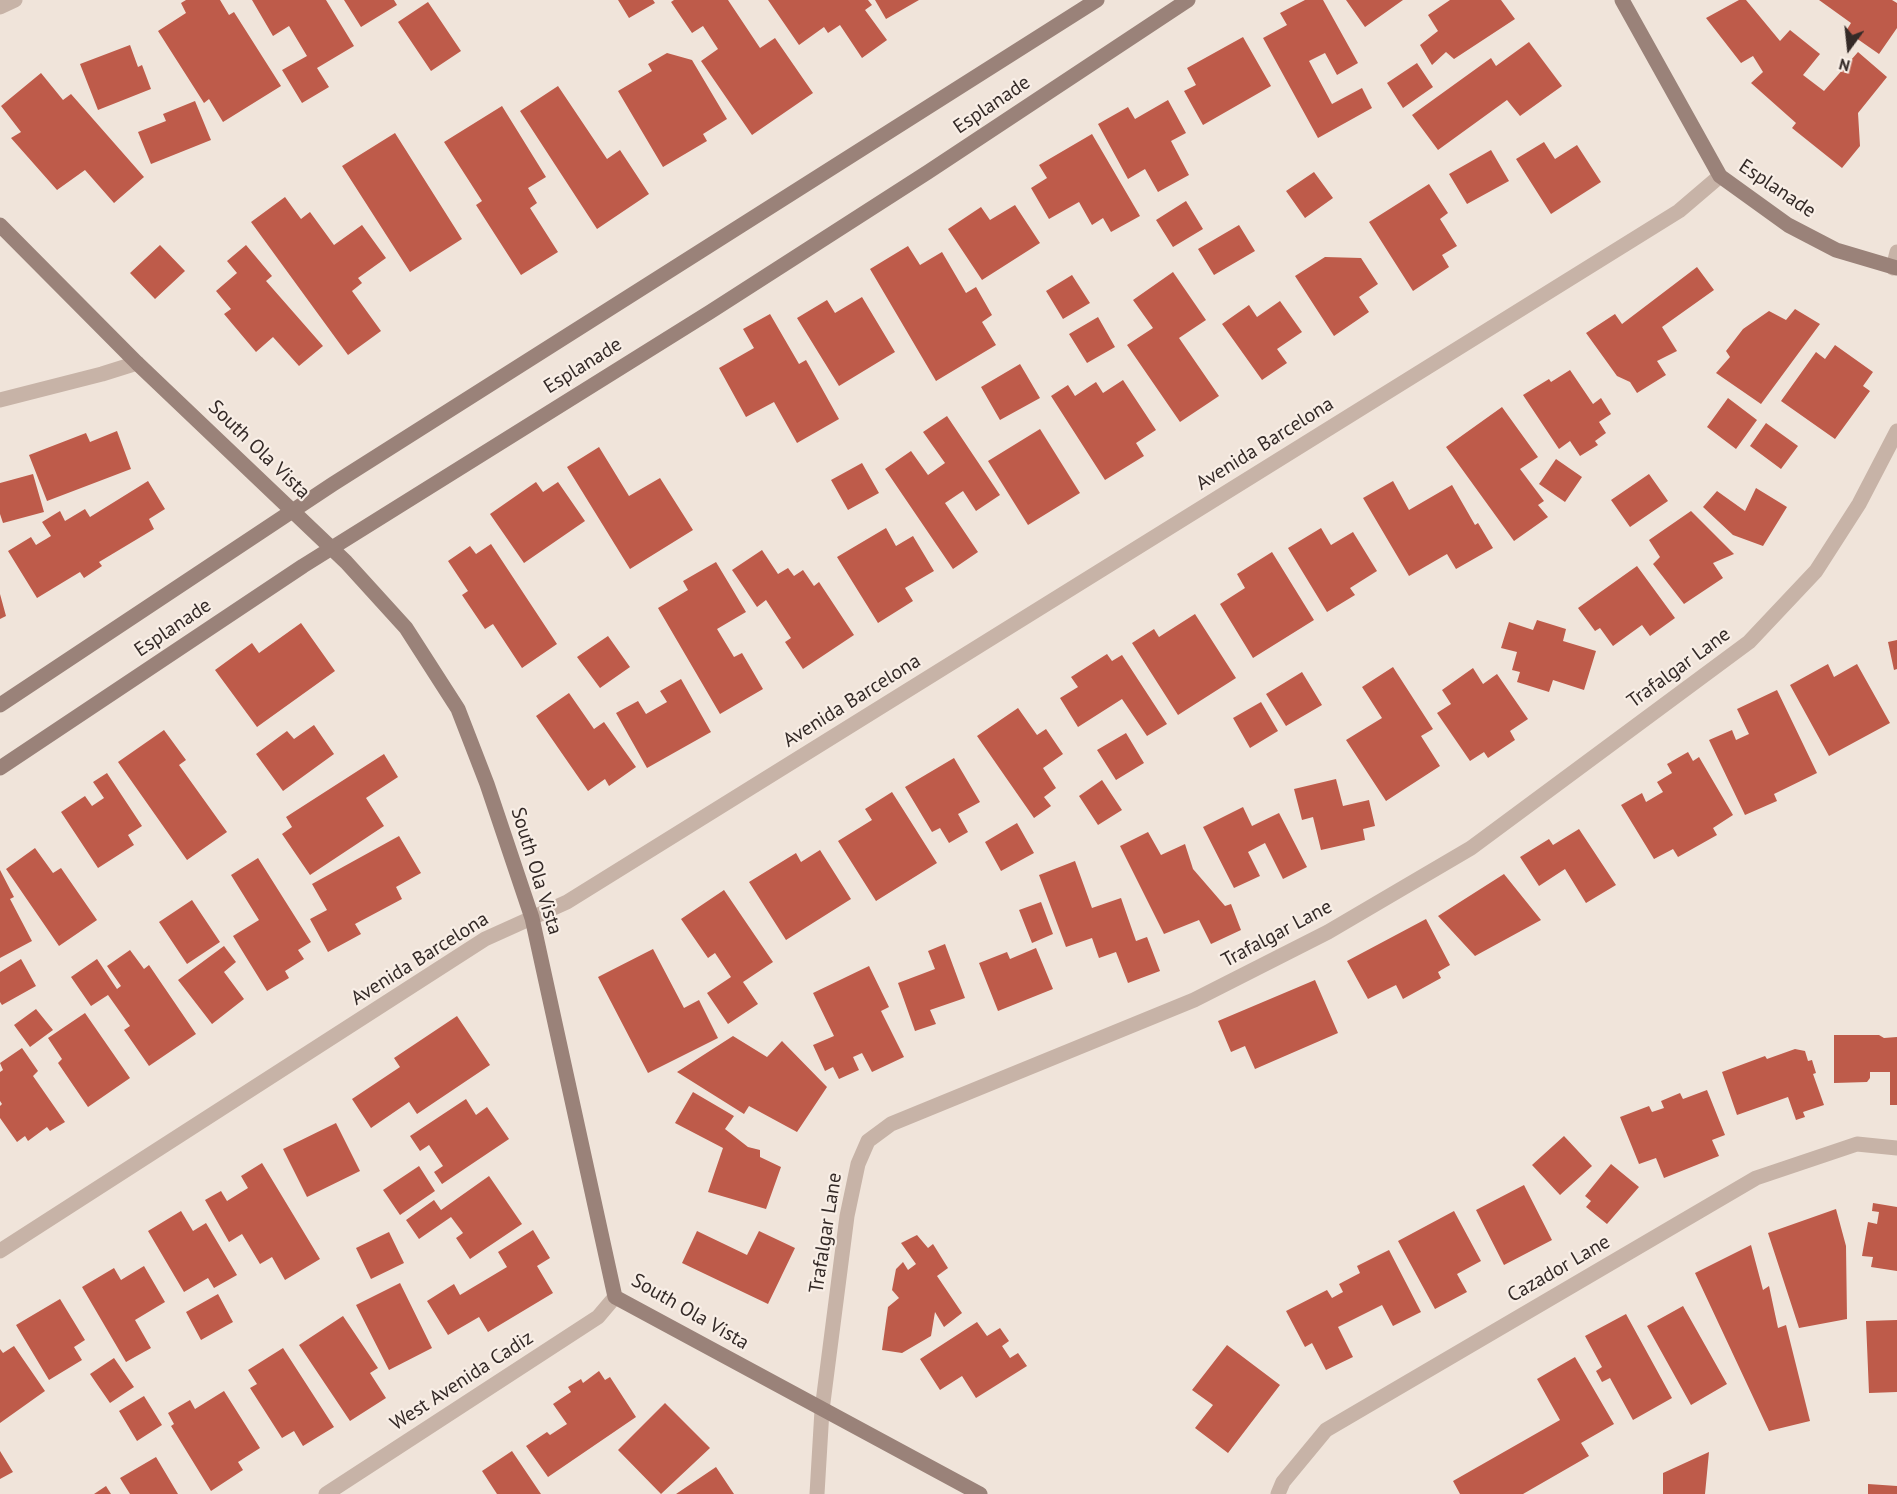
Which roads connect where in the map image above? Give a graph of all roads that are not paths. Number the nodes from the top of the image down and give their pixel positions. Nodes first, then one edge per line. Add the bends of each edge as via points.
1 (15, 0) edge
2 (1097, 0) edge
3 (1188, 0) edge
4 (1622, 0) edge
5 (0, 7) edge
6 (1720, 176) junction
7 (0, 225) edge
8 (1897, 252) edge
9 (1895, 268) edge
10 (137, 363) junction
11 (0, 400) edge
12 (1897, 431) edge
13 (292, 511) junction
14 (331, 548) junction
15 (0, 705) edge
16 (0, 768) edge
17 (532, 918) junction
18 (1897, 1148) edge
19 (0, 1251) edge
20 (615, 1297) junction
21 (822, 1410) junction
22 (326, 1494) edge
23 (817, 1494) edge
24 (980, 1494) edge
25 (1278, 1494) edge

1 - 5 street
2 - 13 street, Esplanade
3 - 14 street, Esplanade via 809,248
4 - 6 street, Esplanade
6 - 9 street, Esplanade via 1788,225 1836,249
6 - 17 street, Avenida Barcelona via 1679,211 567,902
7 - 10 street, South Ola Vista
8 - 9 street
10 - 11 street
10 - 13 street, South Ola Vista
12 - 21 street, Trafalgar Lane via 1816,571 1749,642 1471,848 1328,932 1194,1000 891,1124 868,1141 858,1164 847,1216
13 - 14 street, South Ola Vista
13 - 15 street, Esplanade
14 - 16 street, Esplanade
14 - 17 street, South Ola Vista via 406,628 458,709
17 - 19 street, Avenida Barcelona via 485,939
17 - 20 street, South Ola Vista
18 - 25 street, Cazador Lane via 1857,1144 1756,1178 1326,1430 1283,1482
20 - 21 street, South Ola Vista
20 - 22 street, West Avenida Cadiz via 598,1317
21 - 23 street, Trafalgar Lane
21 - 24 street, South Ola Vista

